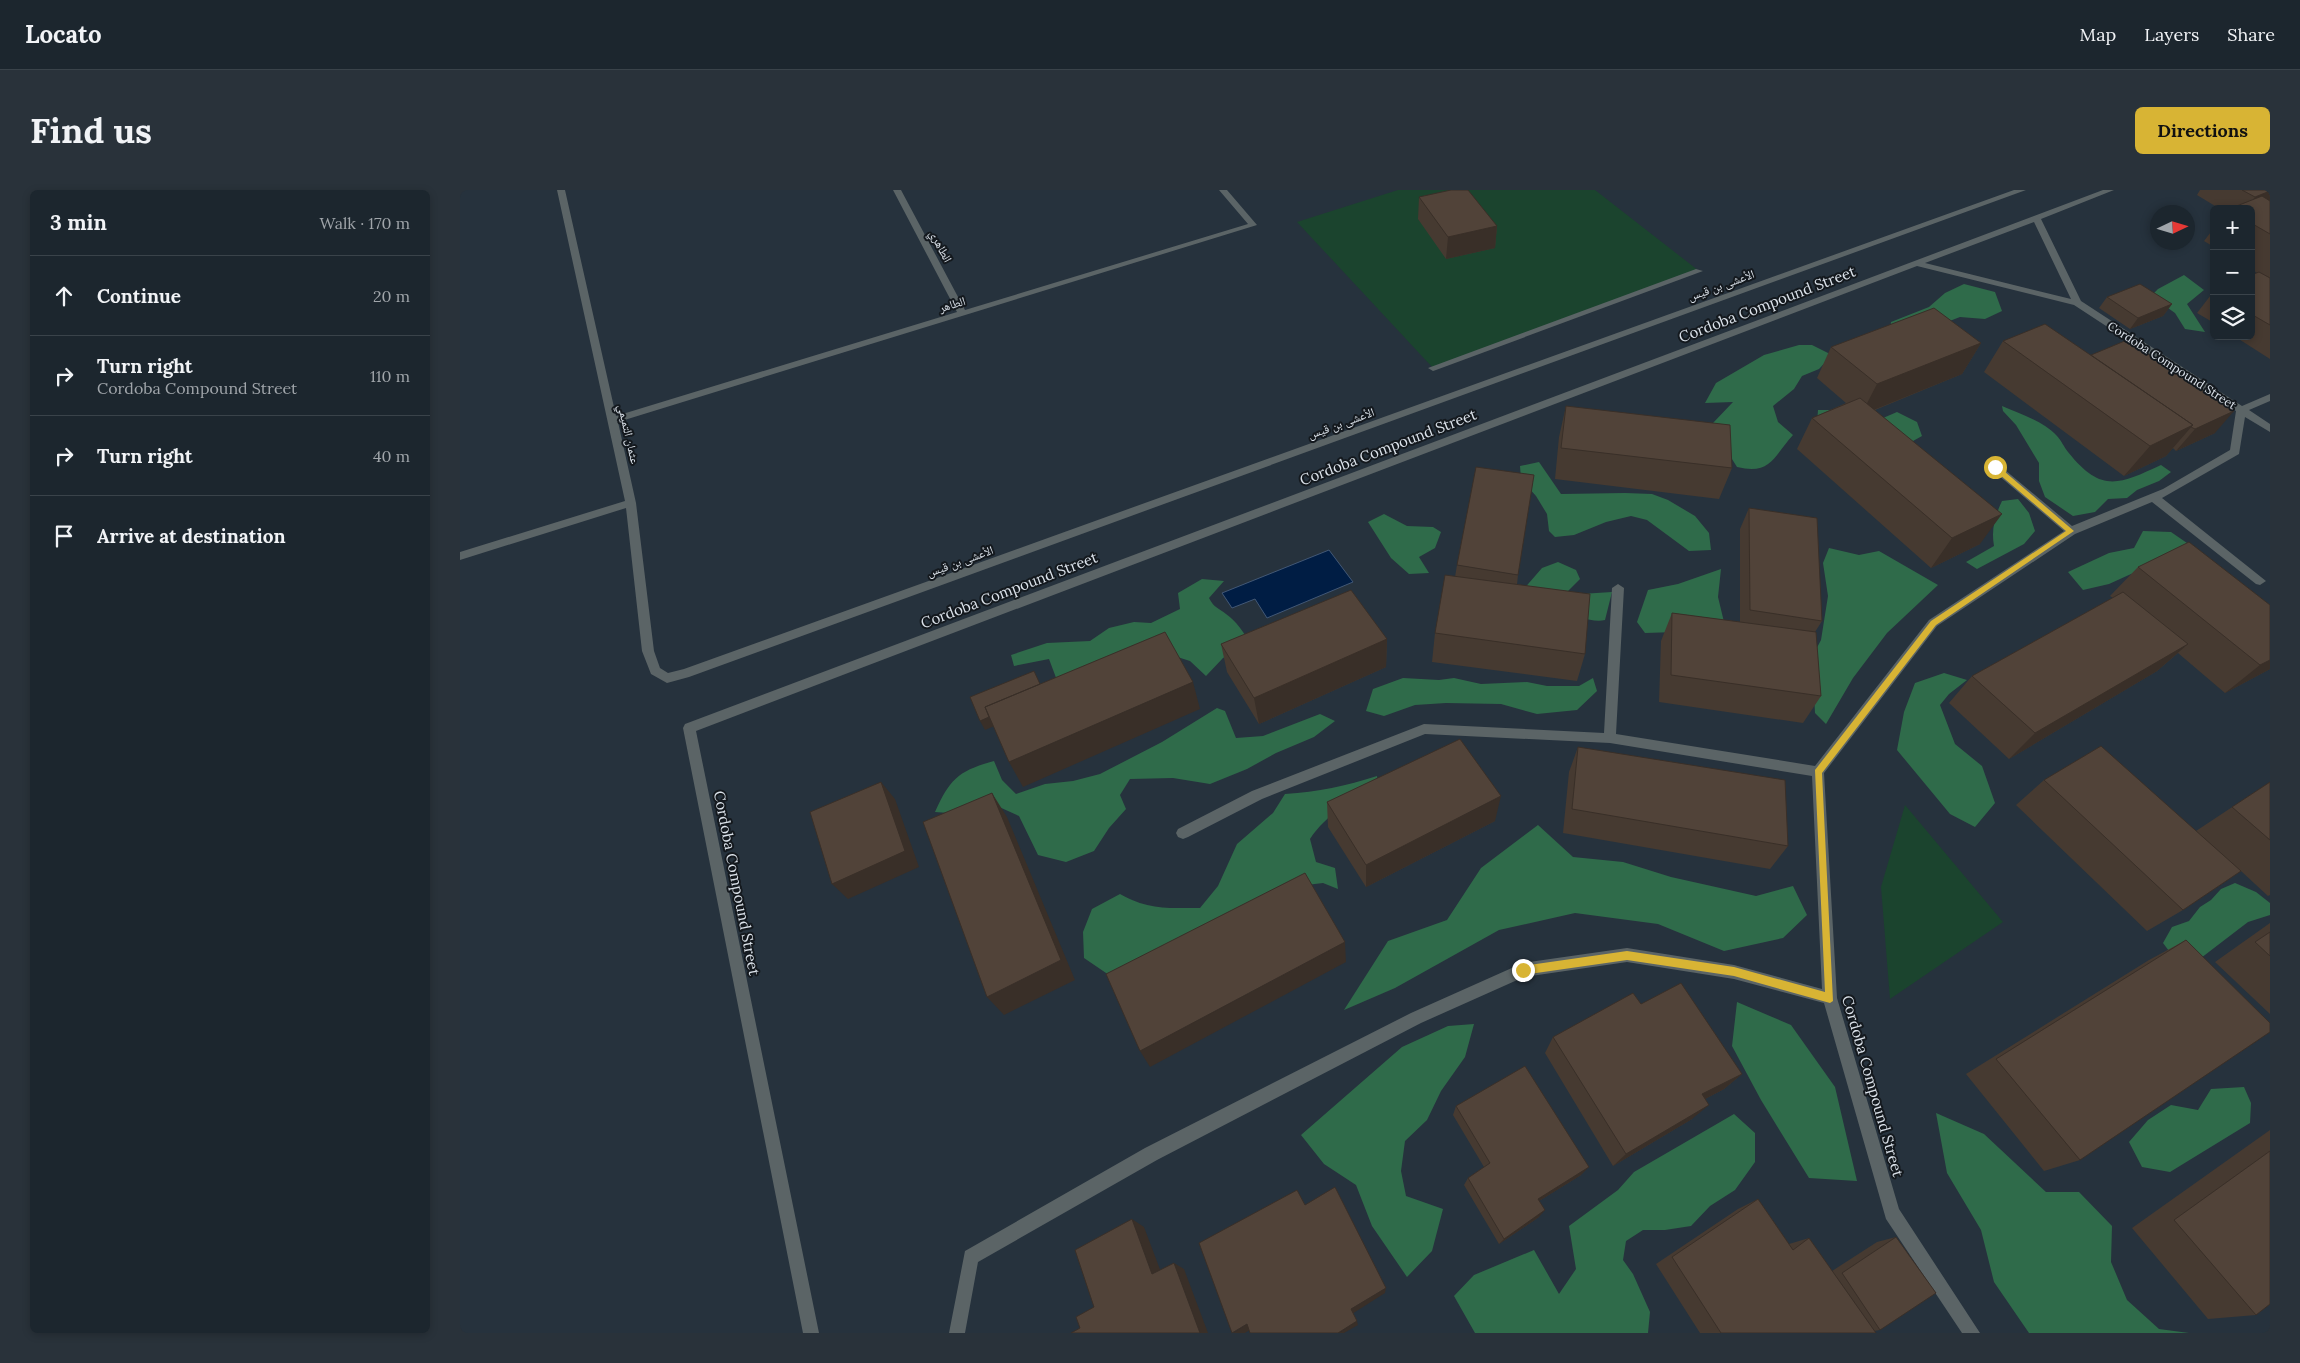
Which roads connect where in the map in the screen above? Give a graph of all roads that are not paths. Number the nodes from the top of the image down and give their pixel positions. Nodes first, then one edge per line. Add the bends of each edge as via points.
1 (561, 190) edge
2 (897, 190) edge
3 (1222, 190) edge
4 (2022, 190) edge
5 (2110, 190) edge
6 (2037, 219) junction
7 (1918, 264) junction
8 (1699, 271) dead end
9 (2077, 303) junction
10 (962, 314) junction
11 (1433, 368) dead end
12 (2270, 398) edge
13 (2241, 410) junction
14 (613, 420) junction
15 (2270, 429) edge
16 (1995, 467) dead end
17 (2153, 497) junction
18 (631, 503) junction
19 (2071, 531) junction
20 (460, 556) edge
21 (2260, 581) dead end
22 (1618, 588) dead end
23 (668, 678) joint
24 (1610, 738) junction
25 (1818, 772) junction
26 (1183, 833) dead end
27 (1830, 998) junction
28 (811, 1333) edge
29 (957, 1333) edge
30 (1972, 1333) edge

1 - 14 street, عثمان التميمي
2 - 10 street, الطاهري
3 - 10 street, الطاهر via 1253,225
4 - 23 street, الأعشى بن قيس
5 - 6 street, Cordoba Compound Street
6 - 7 street, Cordoba Compound Street
6 - 9 street
7 - 9 street, Cordoba Compound Street
7 - 28 street, Cordoba Compound Street via 689,728
8 - 11 street
9 - 13 street, Cordoba Compound Street
10 - 14 street, الطاهر
12 - 13 street, Cordoba Compound Street
13 - 15 street, Cordoba Compound Street
13 - 17 street, Cordoba Compound Street via 2235,452
14 - 18 street, عثمان التميمي
16 - 19 street
17 - 19 street, Cordoba Compound Street
17 - 21 street
18 - 20 street
18 - 23 street, عثمان التميمي via 648,651 655,670
19 - 25 street, Cordoba Compound Street via 1933,623
22 - 24 street
24 - 25 street
24 - 26 street via 1424,729 1257,795
25 - 27 street, Cordoba Compound Street
27 - 29 street via 1734,972 1627,955 1523,970 1416,1018 1151,1154 971,1257
27 - 30 street, Cordoba Compound Street via 1892,1214

